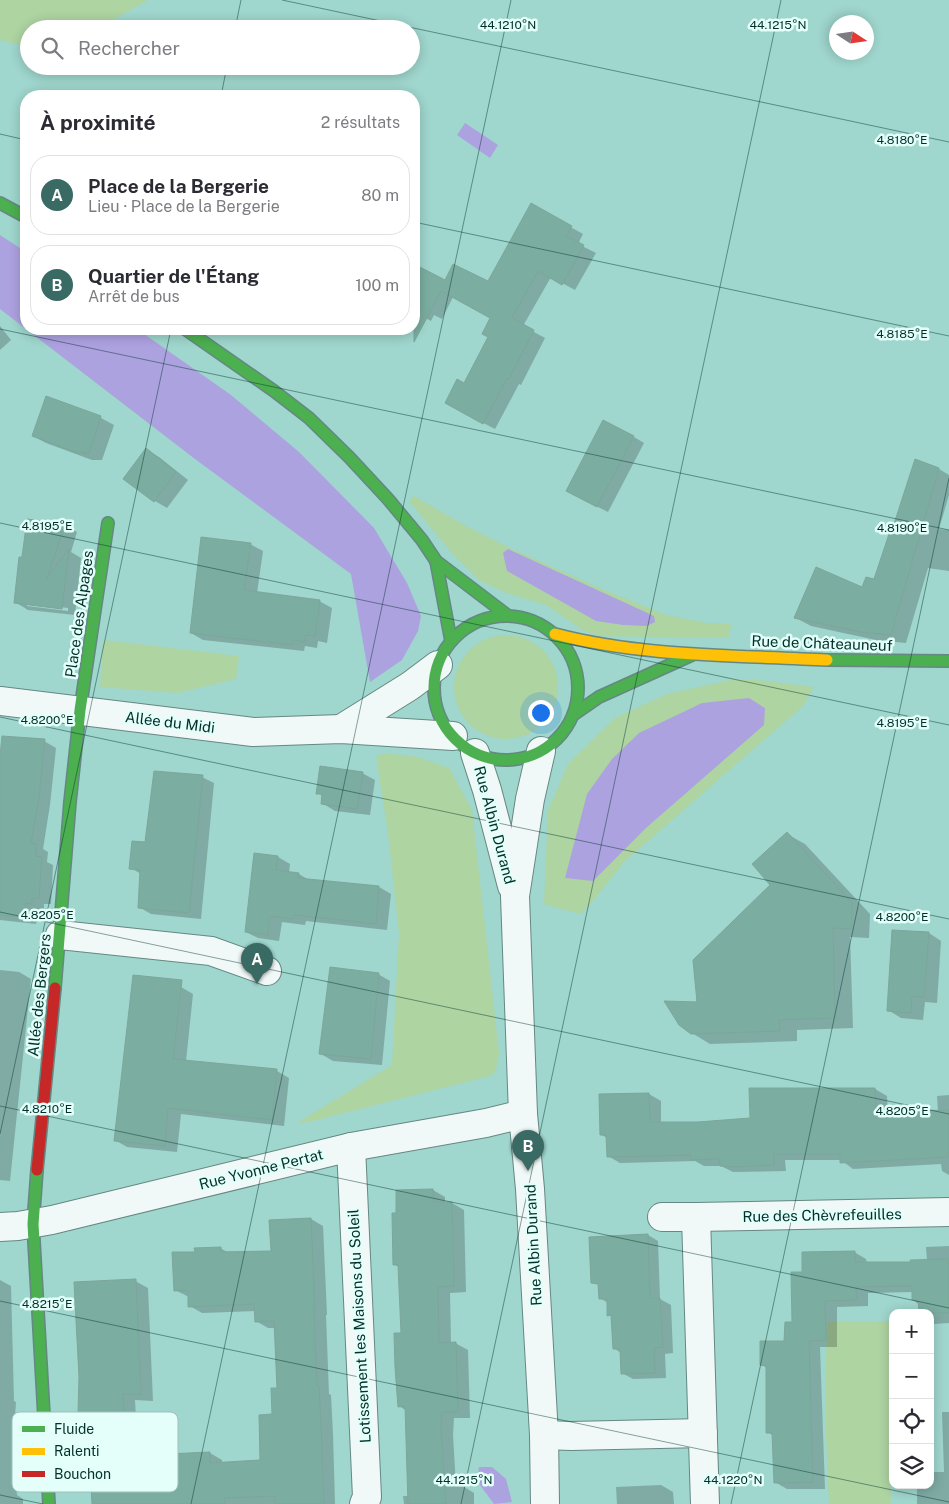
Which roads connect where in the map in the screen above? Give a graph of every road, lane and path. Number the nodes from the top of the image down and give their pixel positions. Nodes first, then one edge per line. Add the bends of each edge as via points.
1 (0, 203) edge
2 (20, 214) edge
3 (194, 335) edge
4 (108, 523) dead end
5 (436, 562) junction
6 (507, 615) junction
7 (555, 634) junction
8 (451, 642) junction
9 (694, 654) junction
10 (949, 661) edge
11 (438, 665) junction
12 (0, 701) edge
13 (80, 710) junction
14 (573, 715) junction
15 (341, 729) junction
16 (453, 736) junction
17 (541, 751) junction
18 (475, 753) junction
19 (515, 896) junction
20 (60, 935) junction
21 (267, 970) dead end
22 (523, 1114) junction
23 (351, 1147) junction
24 (949, 1212) edge
25 (662, 1217) dead end
26 (696, 1217) junction
27 (33, 1224) junction
28 (0, 1227) edge
29 (44, 1412) edge
30 (703, 1433) junction
31 (544, 1435) junction
32 (364, 1504) edge
33 (545, 1504) edge
34 (705, 1504) edge

1 - 2 main road
3 - 5 main road via 309,418 388,499
4 - 13 main road, Place des Alpages
5 - 6 main road
5 - 8 main road
6 - 7 main road via 532,620
6 - 8 main road via 486,618 467,627
7 - 9 main road, Rue de Châteauneuf via 612,647
7 - 14 main road via 574,663 578,680 578,698
8 - 11 main road
9 - 10 main road, Rue de Châteauneuf
9 - 14 main road, Rue de Châteauneuf via 599,697
11 - 15 street, Allée du Midi
11 - 16 main road via 434,696 444,724
12 - 13 street, Allée du Midi
13 - 15 street, Allée du Midi via 253,732
13 - 20 main road, Allée des Bergers
14 - 17 main road via 560,735
15 - 16 street, Allée du Midi
16 - 18 main road
17 - 18 main road via 508,760
17 - 19 street, Rue Albin Durand
18 - 19 street, Rue Albin Durand
19 - 22 street, Rue Albin Durand
20 - 21 street via 210,951
20 - 27 main road, Allée des Bergers
22 - 23 street, Rue Yvonne Pertat
22 - 31 street, Rue Albin Durand
23 - 27 street, Rue Yvonne Pertat
23 - 32 street, Lotissement les Maisons du Soleil via 367,1497
24 - 26 street, Rue des Chèvrefeuilles
25 - 26 street, Rue des Chèvrefeuilles
26 - 30 street
27 - 28 street, Rue Yvonne Pertat
27 - 29 main road
30 - 31 street
30 - 34 street
31 - 33 street, Rue Albin Durand

